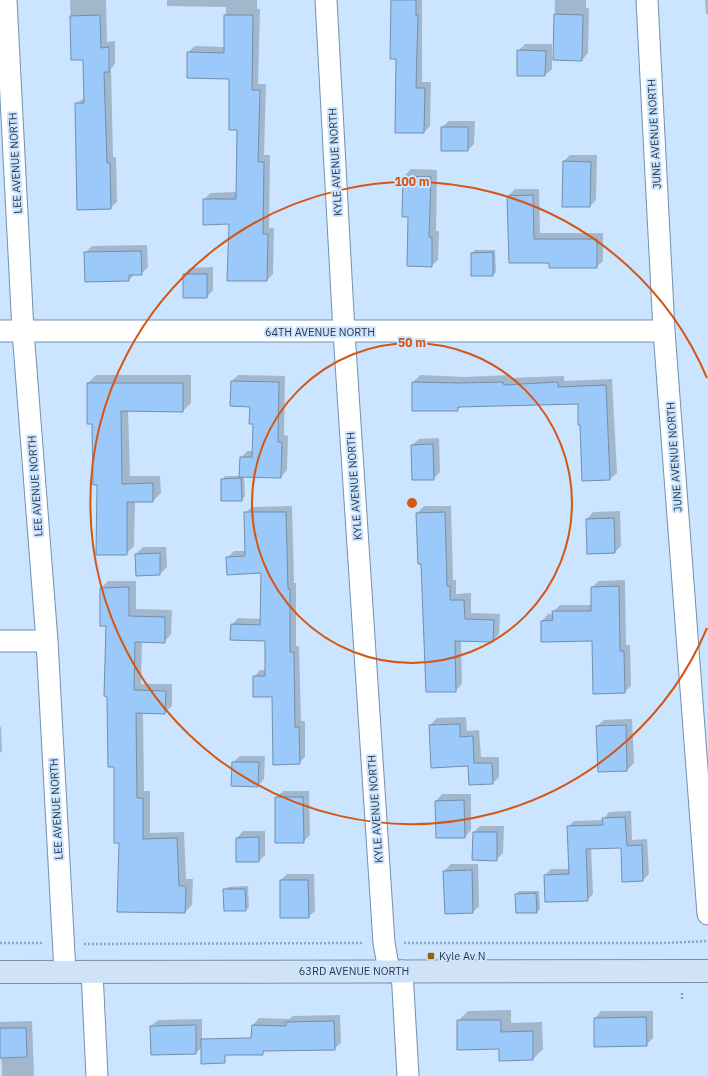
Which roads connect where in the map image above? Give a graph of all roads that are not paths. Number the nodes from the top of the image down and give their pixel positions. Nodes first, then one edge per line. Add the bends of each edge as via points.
1 (6, 0) edge
2 (326, 0) edge
3 (647, 0) edge
4 (24, 331) junction
5 (664, 331) junction
6 (0, 332) edge
7 (344, 332) junction
8 (0, 641) edge
9 (48, 641) junction
10 (708, 914) edge
11 (395, 971) junction
12 (708, 971) edge
13 (0, 972) edge
14 (65, 972) junction
15 (92, 972) junction
16 (98, 1076) edge
17 (408, 1076) edge

1 - 4 street, LEE AVENUE NORTH
2 - 7 street, KYLE AVENUE NORTH
3 - 5 street, JUNE AVENUE NORTH
4 - 6 street, 64TH AVENUE NORTH
4 - 7 street, 64TH AVENUE NORTH
4 - 9 street, LEE AVENUE NORTH
5 - 7 street, 64TH AVENUE NORTH
5 - 10 street, JUNE AVENUE NORTH
7 - 11 street, KYLE AVENUE NORTH via 384,943
8 - 9 street
9 - 14 street, LEE AVENUE NORTH
11 - 12 street, 63RD AVENUE NORTH
11 - 15 street, 63RD AVENUE NORTH
11 - 17 street, KYLE AVENUE NORTH
13 - 14 street, 63RD AVENUE NORTH
14 - 15 street, 63RD AVENUE NORTH
15 - 16 street

